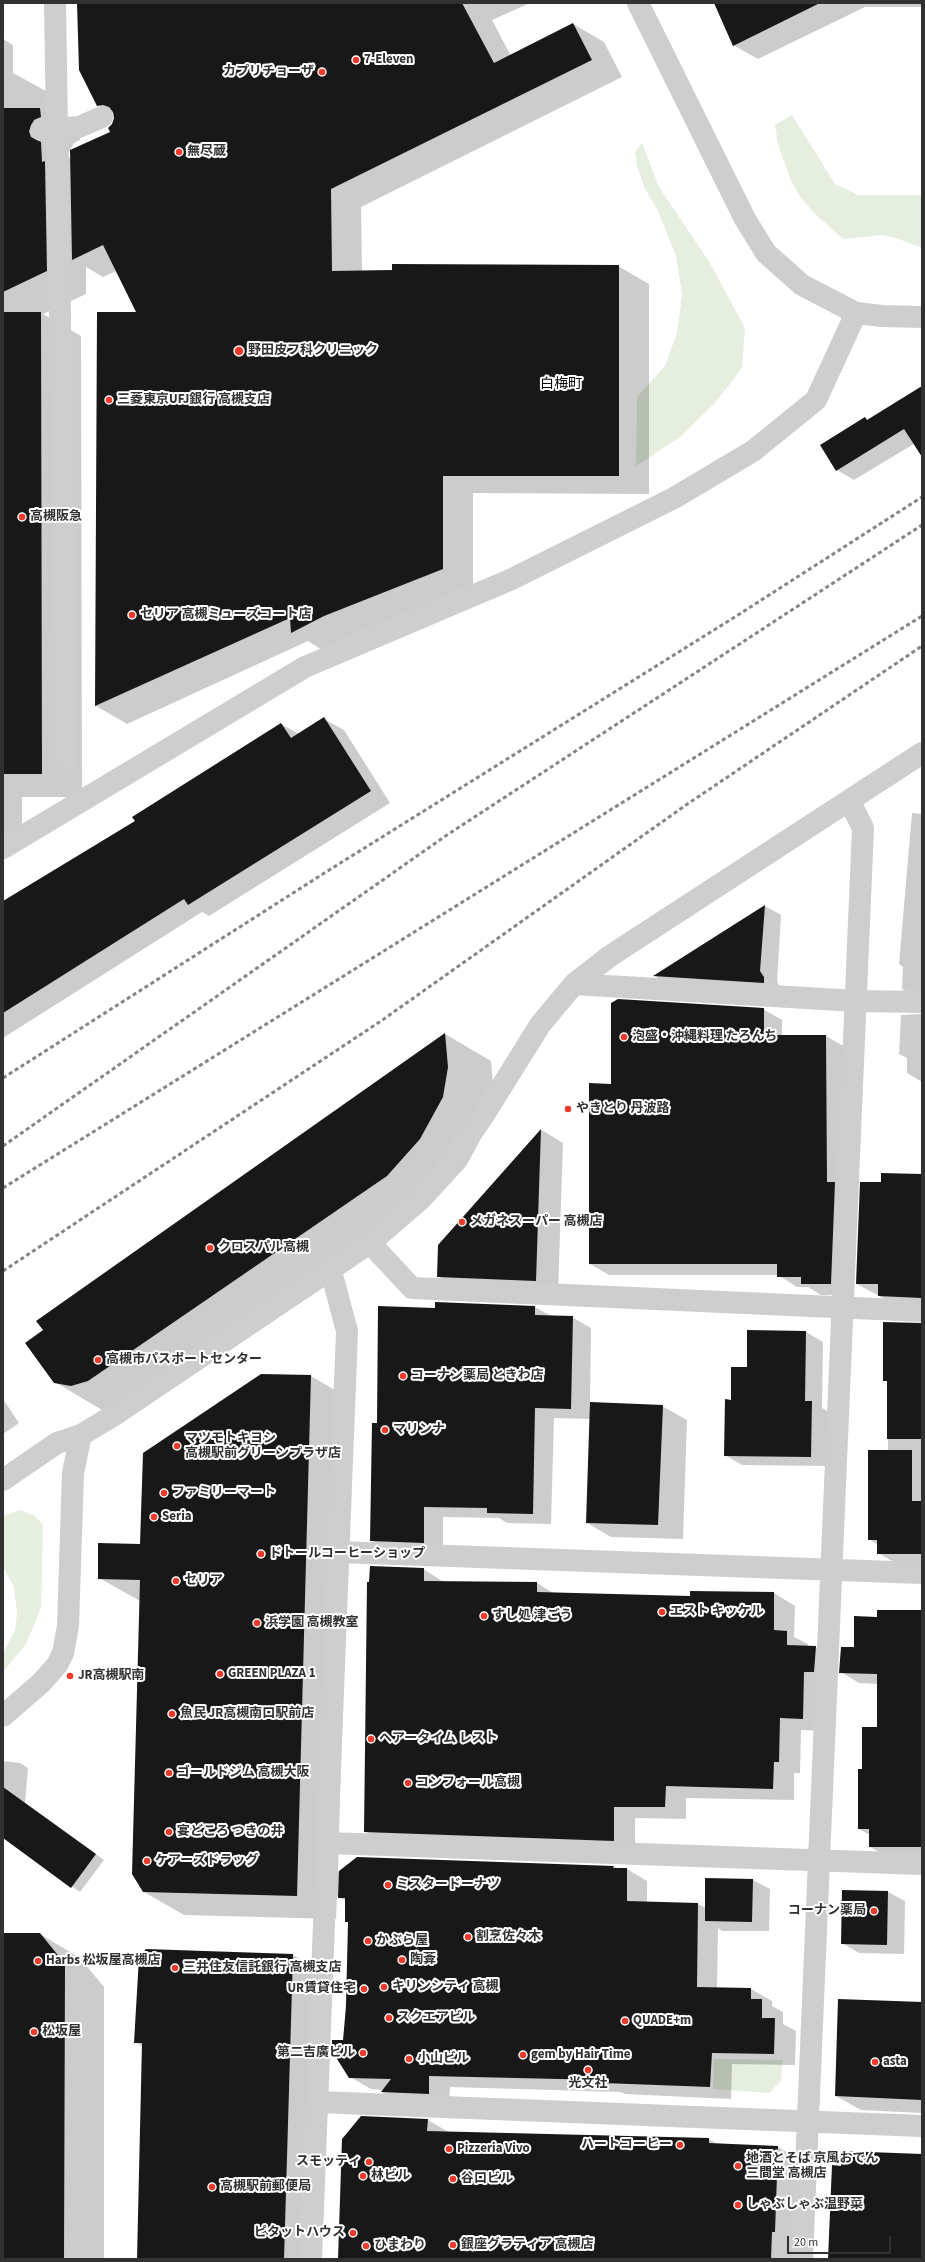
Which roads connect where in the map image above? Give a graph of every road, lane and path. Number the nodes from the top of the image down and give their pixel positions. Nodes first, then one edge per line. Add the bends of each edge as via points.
1 (55, 3) edge
2 (638, 3) edge
3 (102, 117) dead end
4 (41, 130) dead end
5 (856, 313) junction
6 (922, 317) edge
7 (922, 753) edge
8 (67, 759) dead end
9 (850, 802) junction
10 (3, 848) edge
11 (574, 984) junction
12 (856, 1001) junction
13 (922, 1002) edge
14 (370, 1243) junction
15 (330, 1270) junction
16 (842, 1308) junction
17 (922, 1311) edge
18 (81, 1435) junction
19 (3, 1480) edge
20 (339, 1552) junction
21 (831, 1568) junction
22 (922, 1573) edge
23 (3, 1716) edge
24 (328, 1843) junction
25 (819, 1860) junction
26 (922, 1864) edge
27 (318, 2102) junction
28 (808, 2121) junction
29 (922, 2126) edge
30 (310, 2259) edge
31 (802, 2259) edge

1 - 8 street
2 - 5 street via 745,219 766,253 802,285
3 - 4 street, bridge via 79,127
5 - 6 street
5 - 10 street via 816,400 753,451 674,498 512,579 305,667
7 - 9 street
9 - 11 street via 610,956
9 - 12 street via 863,828
11 - 12 street
11 - 14 street via 540,1025 482,1118 443,1173 421,1199
12 - 13 street
12 - 16 street
14 - 15 street
14 - 16 street via 412,1288
15 - 18 street
15 - 20 street via 347,1331
16 - 17 street
16 - 21 street
18 - 19 street via 57,1443
18 - 23 street via 73,1473 68,1626 63,1653 57,1665 41,1683
20 - 21 street
20 - 24 street
21 - 22 street
21 - 25 street
24 - 25 street
24 - 27 street
25 - 26 street
25 - 28 street
27 - 28 street
27 - 30 street
28 - 29 street
28 - 31 street

